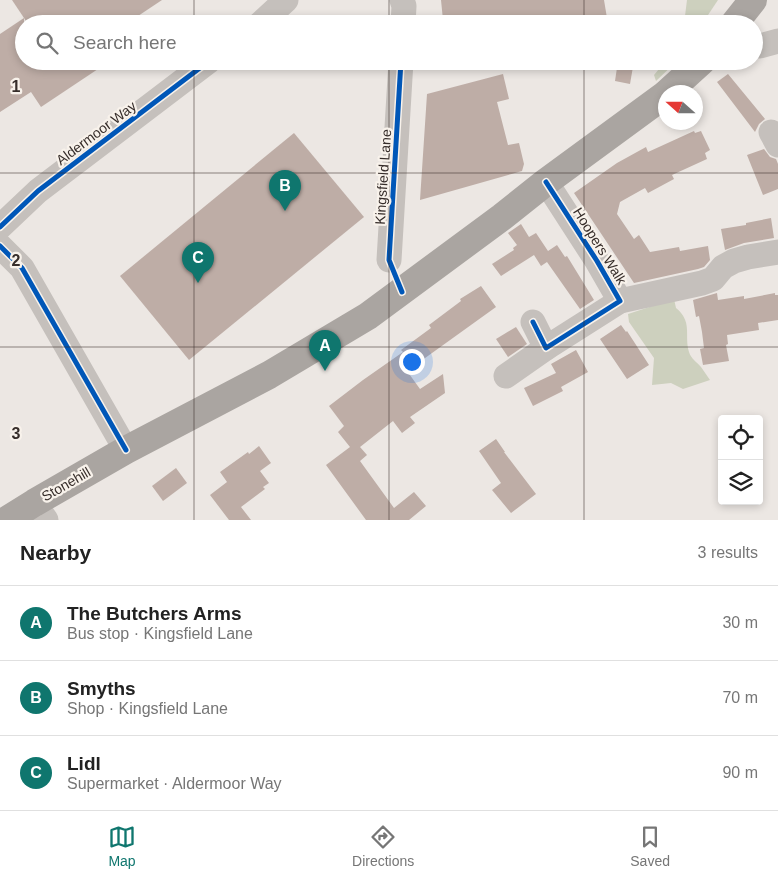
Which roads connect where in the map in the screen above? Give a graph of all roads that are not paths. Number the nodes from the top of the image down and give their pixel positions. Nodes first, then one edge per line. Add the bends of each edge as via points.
1 (286, 0) edge
2 (402, 0) edge
3 (752, 0) edge
4 (270, 15) edge
5 (404, 15) edge
6 (741, 15) edge
7 (197, 70) edge
8 (400, 70) edge
9 (692, 70) edge
10 (676, 85) edge
11 (658, 100) edge
12 (546, 182) junction
13 (0, 227) edge
14 (0, 246) edge
15 (778, 252) edge
16 (389, 260) dead end
17 (620, 301) junction
18 (533, 322) dead end
19 (546, 348) junction
20 (506, 376) dead end
21 (126, 450) junction
22 (40, 511) edge
23 (7, 520) edge

1 - 4 street
2 - 5 street
3 - 6 main road
7 - 13 street, Aldermoor Way via 38,191
8 - 16 street, Kingsfield Lane
9 - 10 main road, Stonehill
11 - 12 main road, Stonehill
12 - 17 street, Hoopers Walk
12 - 21 main road, Stonehill via 368,316 269,375
14 - 21 street via 22,268
15 - 17 street via 734,261 713,279 702,283
17 - 19 street, Hoopers Walk
18 - 19 street
19 - 20 street, Hoopers Walk
21 - 22 main road, Stonehill
22 - 23 main road, Stonehill

